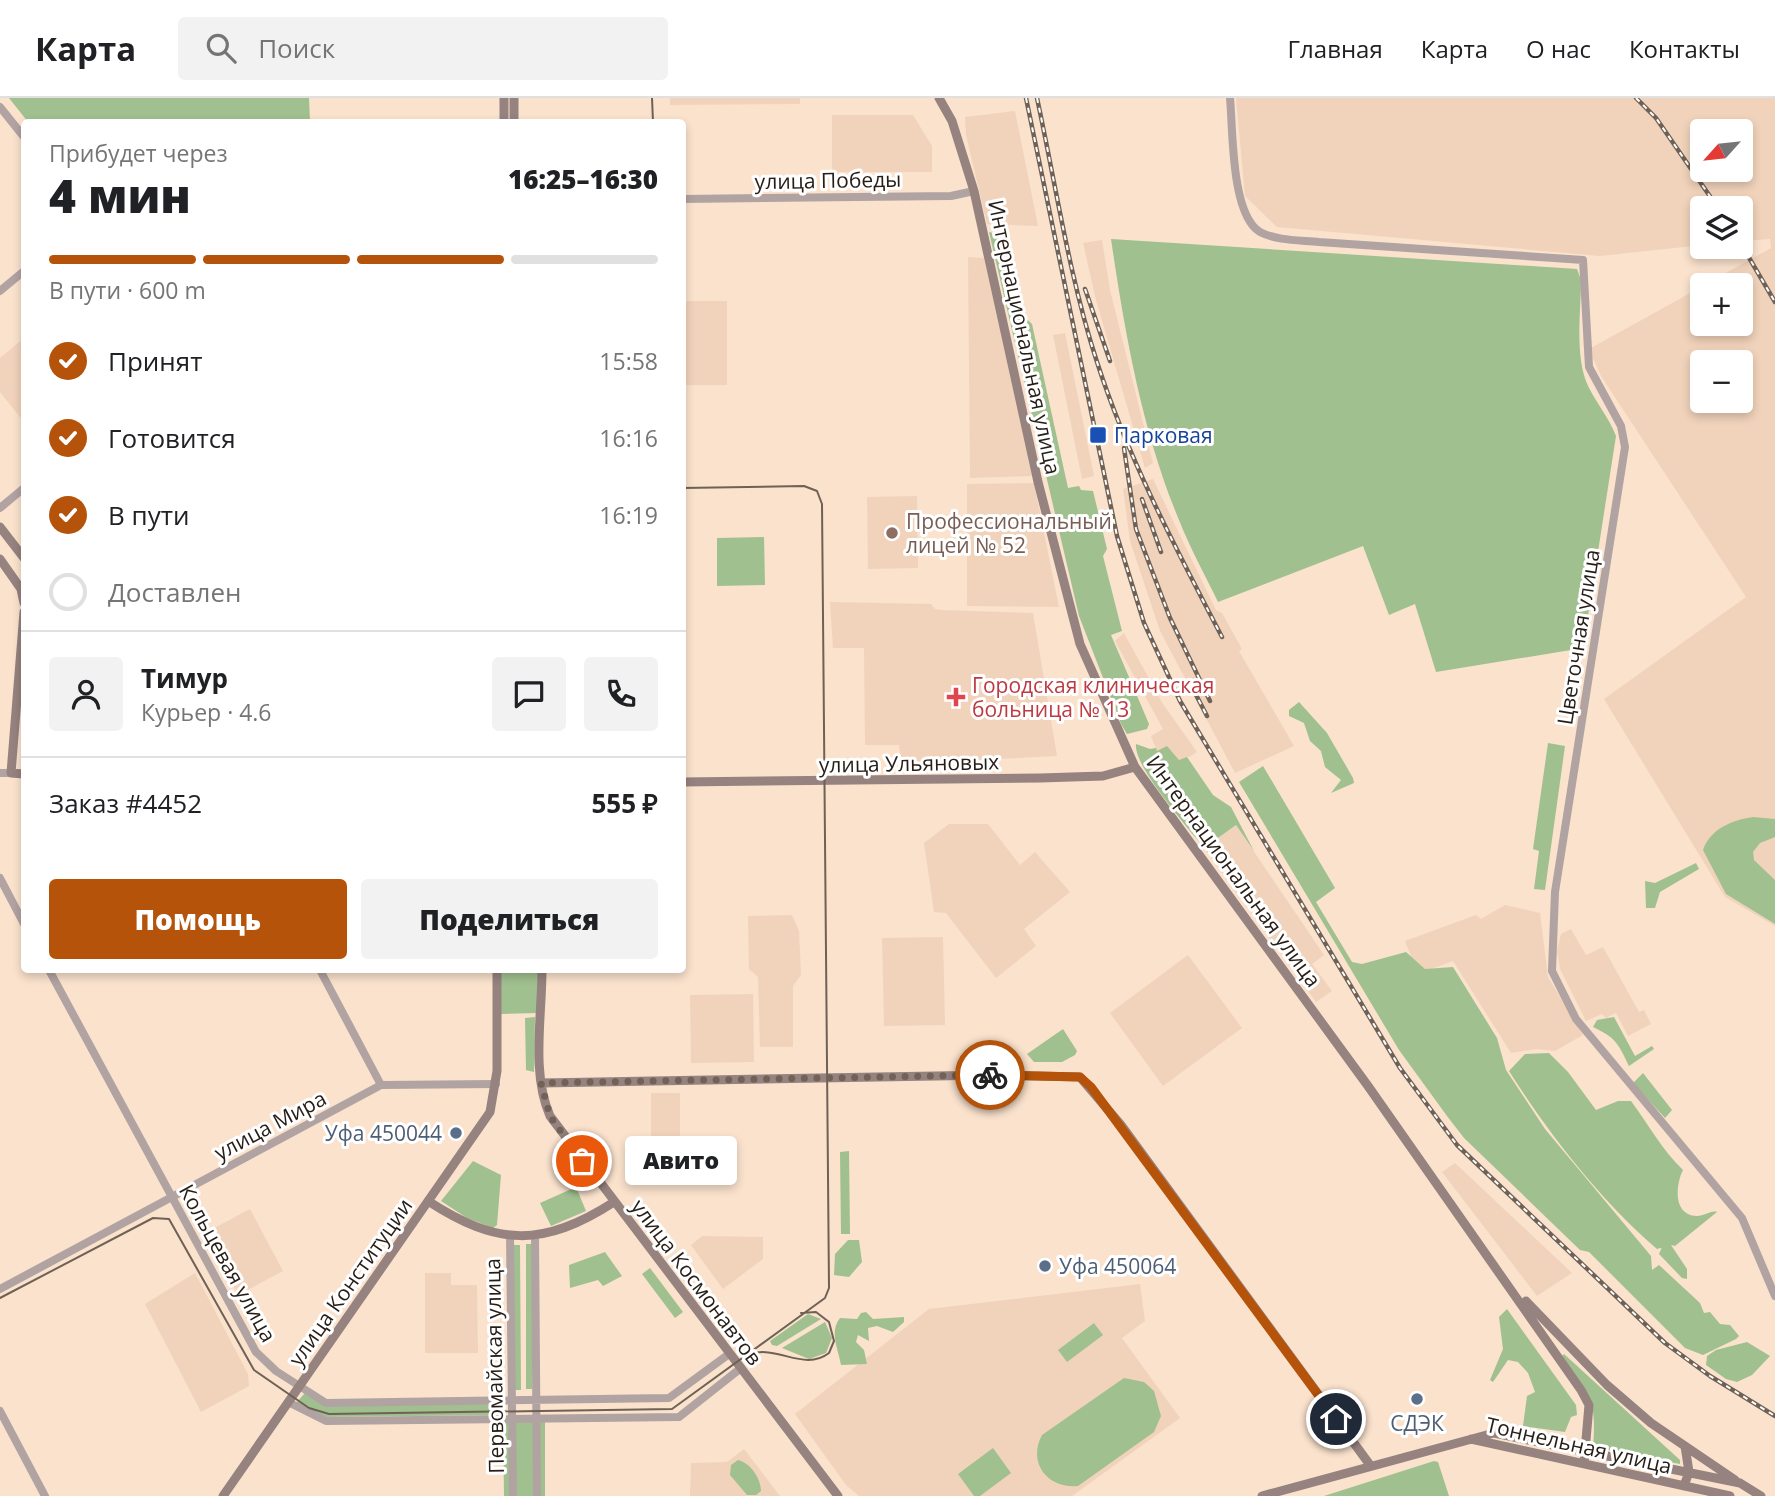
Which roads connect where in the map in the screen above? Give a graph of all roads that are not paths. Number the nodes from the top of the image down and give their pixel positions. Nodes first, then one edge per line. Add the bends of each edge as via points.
1 (504, 98) edge
2 (514, 98) edge
3 (939, 98) edge
4 (1230, 98) edge
5 (0, 107) edge
6 (504, 119) edge
7 (514, 119) edge
8 (21, 133) edge
9 (974, 191) junction
10 (686, 199) edge
11 (21, 274) edge
12 (0, 291) edge
13 (21, 490) edge
14 (0, 508) edge
15 (0, 527) edge
16 (21, 554) edge
17 (0, 559) edge
18 (21, 589) edge
19 (21, 649) edge
20 (1135, 766) junction
21 (0, 773) edge
22 (11, 773) junction
23 (21, 774) edge
24 (686, 782) edge
25 (0, 878) edge
26 (21, 919) edge
27 (51, 973) edge
28 (322, 973) edge
29 (497, 973) edge
30 (542, 973) edge
31 (541, 1083) junction
32 (496, 1084) junction
33 (381, 1085) junction
34 (171, 1197) junction
35 (428, 1201) junction
36 (614, 1202) junction
37 (510, 1235) junction
38 (535, 1236) junction
39 (0, 1289) edge
40 (1515, 1291) junction
41 (1775, 1296) edge
42 (729, 1354) junction
43 (741, 1368) junction
44 (299, 1387) junction
45 (511, 1401) junction
46 (536, 1401) junction
47 (288, 1402) junction
48 (0, 1411) edge
49 (512, 1420) junction
50 (536, 1420) junction
51 (1469, 1438) junction
52 (1685, 1446) junction
53 (1586, 1451) junction
54 (1584, 1463) junction
55 (1370, 1465) junction
56 (1689, 1472) junction
57 (1740, 1483) junction
58 (1684, 1486) junction
59 (45, 1496) edge
60 (223, 1496) edge
61 (513, 1496) edge
62 (537, 1496) edge
63 (838, 1496) edge
64 (1262, 1496) edge
65 (1730, 1496) edge
66 (1760, 1496) edge

1 - 6 main road
2 - 7 main road
3 - 9 main road, Интернациональная улица via 952,121
4 - 41 street, Цветочная улица via 1238,180 1248,223 1262,233 1279,238 1583,260 1587,358 1621,426 1625,447 1555,891 1552,971 1576,1019 1741,1218
5 - 8 street
9 - 10 street, улица Победы via 912,197
9 - 20 main road, Интернациональная улица via 1038,482 1080,644
11 - 12 street
13 - 14 street
15 - 16 main road
17 - 18 main road
19 - 22 main road
20 - 24 main road, улица Ульяновых via 1092,776
20 - 40 main road, Интернациональная улица
21 - 22 street
22 - 23 main road
25 - 26 street
27 - 34 street, Кольцевая улица
28 - 33 street
29 - 32 main road
30 - 31 main road
31 - 36 main road, улица Космонавтов via 550,1116
31 - 55 main road via 1080,1077 1121,1125
32 - 33 street, улица Мира
32 - 35 main road, улица Конституции via 490,1112
33 - 34 street, улица Мира
34 - 39 street, улица Мира
34 - 44 street, Кольцевая улица via 256,1352
35 - 37 main road via 463,1223
35 - 44 main road, улица Конституции
36 - 38 main road via 586,1220
36 - 42 main road, улица Космонавтов
37 - 38 main road
37 - 45 street, Первомайская улица
38 - 46 street, Первомайская улица
40 - 52 main road, Интернациональная улица via 1607,1385
40 - 53 main road, Интернациональная улица via 1589,1405
42 - 43 main road, улица Космонавтов
42 - 46 street, Кольцевая улица via 669,1398
43 - 50 street via 679,1417
43 - 63 main road, улица Космонавтов
44 - 45 street, Кольцевая улица via 326,1403
44 - 47 main road, улица Конституции
45 - 46 street, Кольцевая улица
45 - 49 street, Первомайская улица
46 - 50 street, Первомайская улица
47 - 49 street via 326,1421
47 - 60 main road, улица Конституции
48 - 59 street
49 - 50 street
49 - 61 street, Первомайская улица
50 - 62 street, Первомайская улица
51 - 53 main road, Тоннельная улица via 1512,1434
51 - 54 main road, Тоннельная улица
51 - 55 main road
52 - 56 main road
52 - 57 main road, Интернациональная улица
53 - 54 main road, Интернациональная улица
53 - 56 main road, Тоннельная улица
54 - 58 main road, Тоннельная улица
55 - 64 main road
56 - 57 main road, Тоннельная улица
56 - 58 main road
57 - 66 main road, Тоннельная улица
58 - 65 main road, Тоннельная улица

